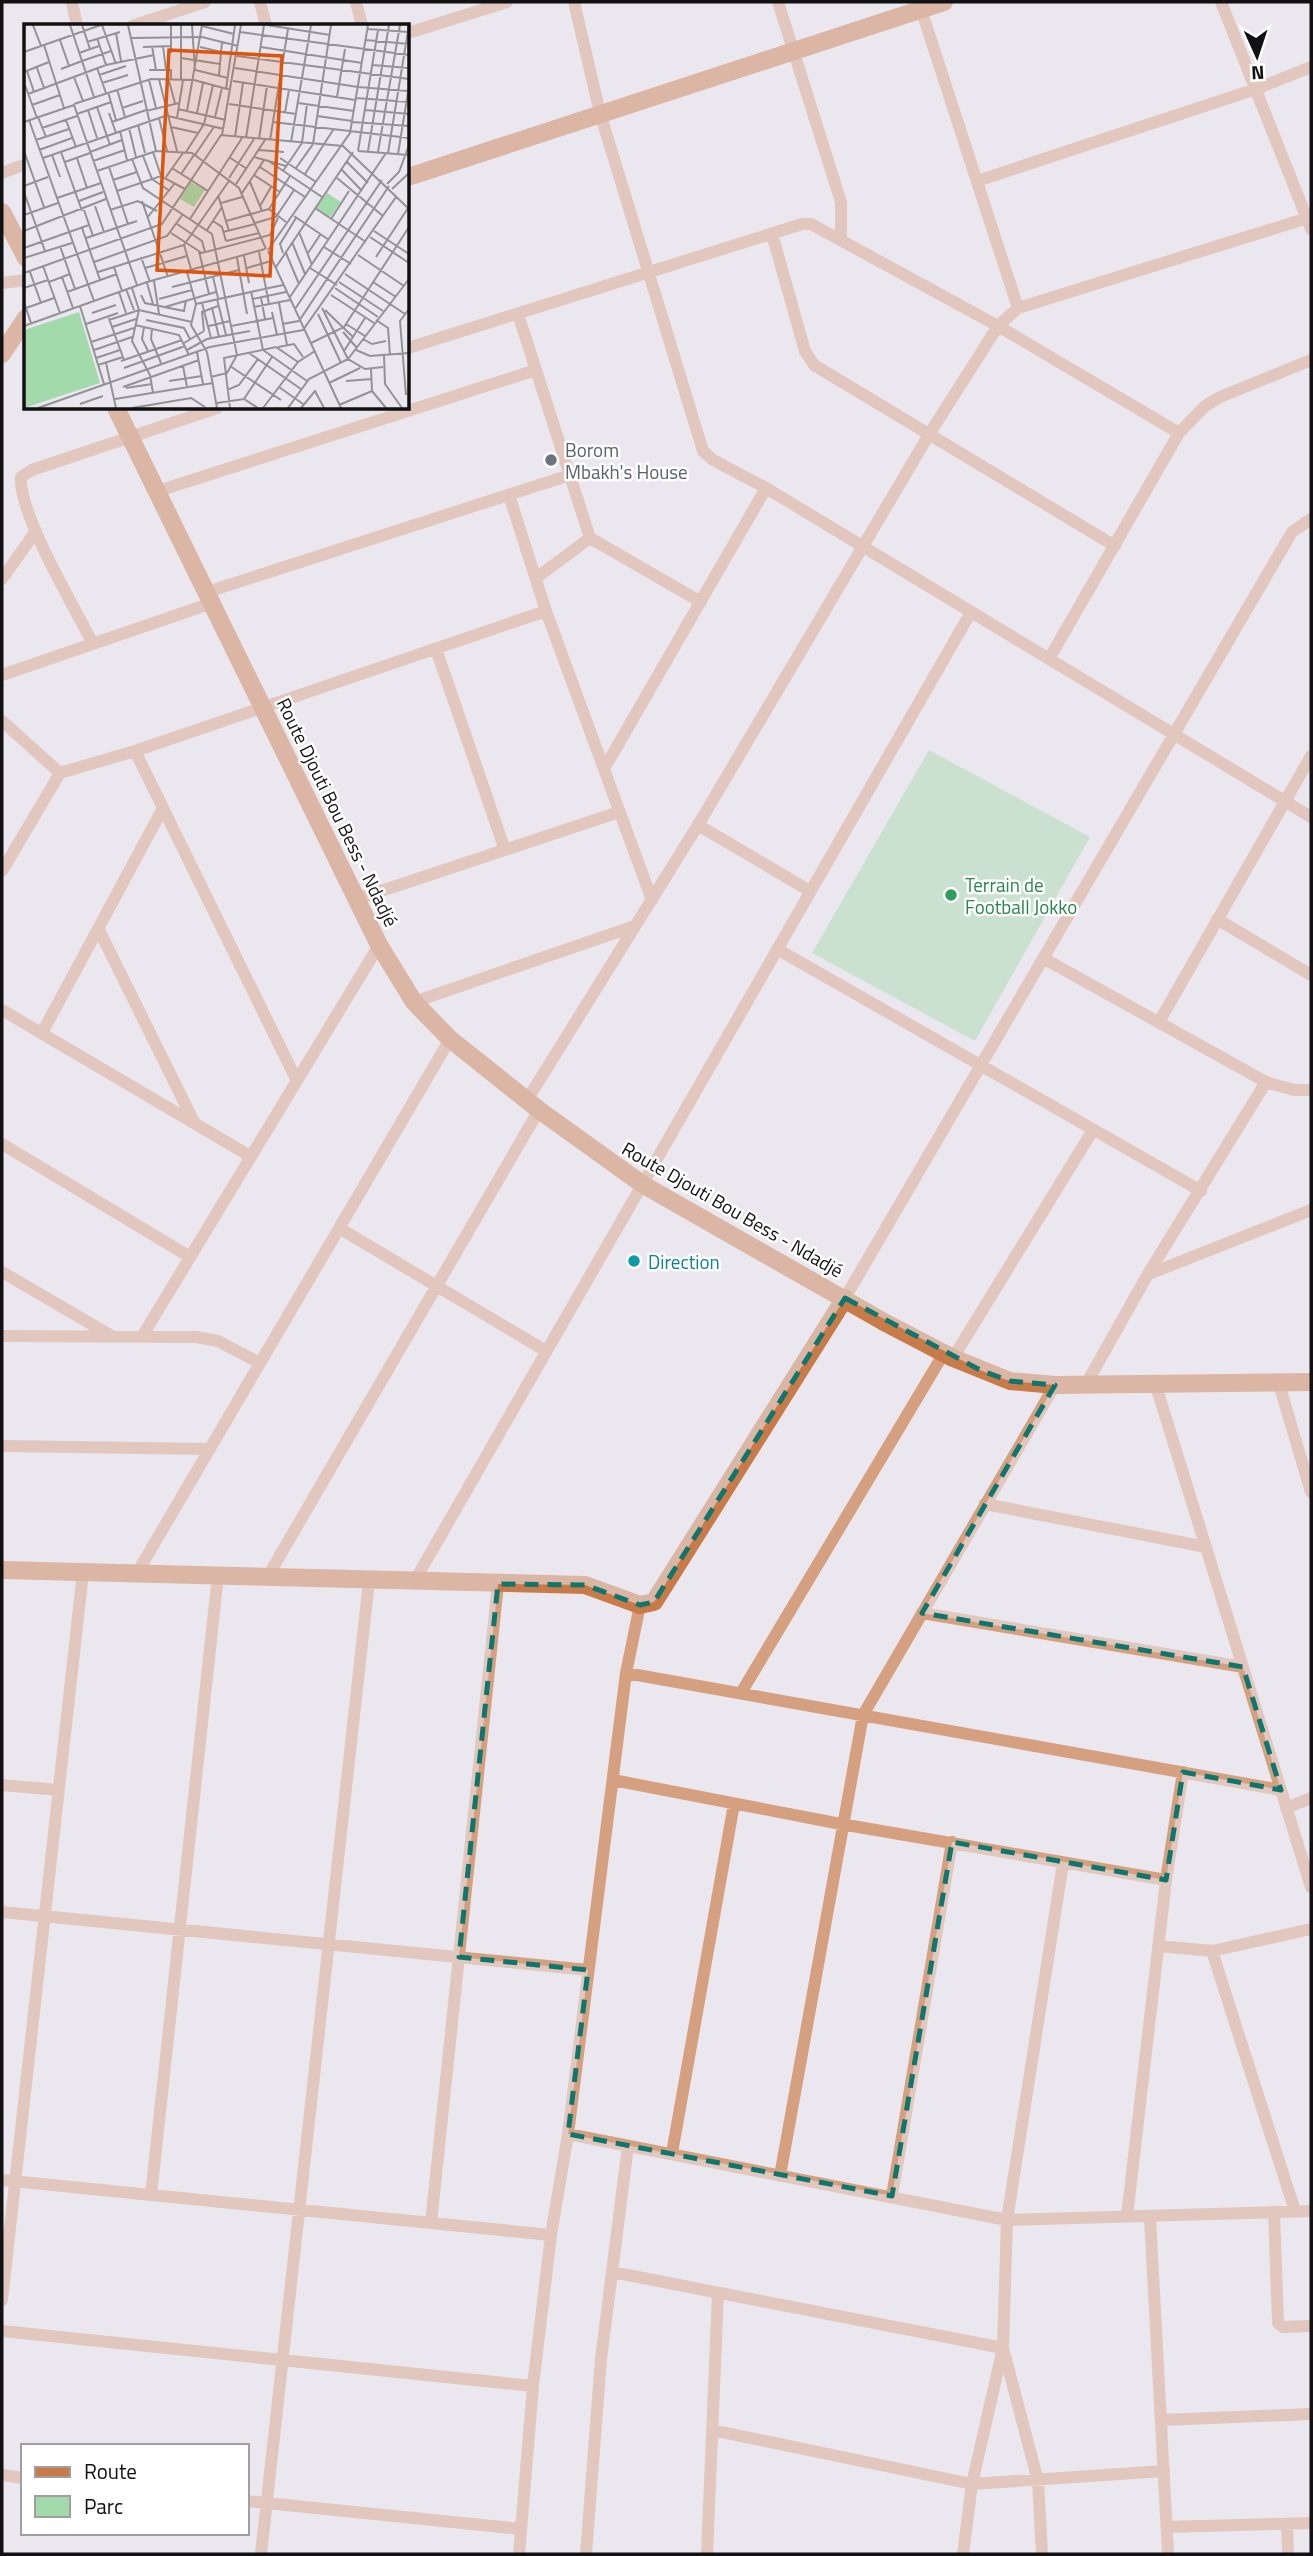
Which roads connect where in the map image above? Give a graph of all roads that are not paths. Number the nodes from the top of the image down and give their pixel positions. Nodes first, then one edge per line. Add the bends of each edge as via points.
1 (72, 2) edge
2 (205, 2) edge
3 (260, 2) edge
4 (356, 2) edge
5 (507, 2) edge
6 (574, 2) edge
7 (778, 2) edge
8 (944, 2) edge
9 (1222, 2) edge
10 (168, 8) edge
11 (920, 9) junction
12 (77, 24) edge
13 (136, 24) edge
14 (266, 24) edge
15 (362, 24) edge
16 (410, 32) edge
17 (793, 50) junction
18 (1311, 67) edge
19 (1256, 89) junction
20 (600, 113) junction
21 (24, 165) edge
22 (2, 173) edge
23 (410, 176) edge
24 (977, 181) junction
25 (2, 212) edge
26 (1310, 221) edge
27 (772, 234) junction
28 (841, 239) junction
29 (21, 242) edge
30 (648, 273) junction
31 (24, 280) edge
32 (2, 284) edge
33 (1018, 309) junction
34 (518, 314) junction
35 (24, 321) edge
36 (998, 326) junction
37 (24, 336) edge
38 (410, 347) edge
39 (6, 349) edge
40 (1311, 360) edge
41 (536, 370) junction
42 (117, 410) edge
43 (211, 410) edge
44 (930, 433) junction
45 (1179, 433) junction
46 (131, 435) junction
47 (570, 475) junction
48 (766, 488) junction
49 (158, 491) junction
50 (509, 495) junction
51 (1311, 519) edge
52 (36, 531) junction
53 (590, 538) junction
54 (1115, 546) junction
55 (862, 547) junction
56 (536, 578) junction
57 (2, 579) edge
58 (210, 597) junction
59 (701, 602) junction
60 (546, 611) junction
61 (971, 612) junction
62 (93, 644) junction
63 (436, 649) junction
64 (1049, 659) junction
65 (2, 675) edge
66 (263, 708) junction
67 (2, 721) edge
68 (1174, 735) junction
69 (135, 751) junction
70 (1311, 755) edge
71 (604, 769) junction
72 (60, 773) junction
73 (1284, 801) junction
74 (163, 808) junction
75 (620, 811) junction
76 (1311, 817) edge
77 (698, 825) junction
78 (505, 849) junction
79 (2, 870) edge
80 (810, 891) junction
81 (357, 900) junction
82 (652, 900) junction
83 (1217, 919) junction
84 (635, 926) junction
85 (99, 930) junction
86 (379, 945) junction
87 (777, 948) junction
88 (1043, 958) junction
89 (1311, 975) edge
90 (414, 1002) junction
91 (2, 1010) edge
92 (1158, 1022) junction
93 (41, 1033) junction
94 (450, 1039) junction
95 (981, 1065) junction
96 (296, 1079) junction
97 (1266, 1082) junction
98 (1311, 1090) edge
99 (533, 1105) junction
100 (194, 1122) junction
101 (1093, 1130) junction
102 (2, 1144) edge
103 (250, 1156) junction
104 (642, 1184) junction
105 (1201, 1192) junction
106 (1311, 1210) edge
107 (339, 1228) junction
108 (190, 1257) junction
109 (2, 1272) edge
110 (1148, 1274) junction
111 (436, 1285) junction
112 (845, 1298) junction
113 (2, 1335) edge
114 (111, 1335) junction
115 (143, 1335) junction
116 (546, 1351) junction
117 (949, 1356) junction
118 (260, 1363) junction
119 (1311, 1382) edge
120 (1279, 1384) junction
121 (1055, 1385) junction
122 (1156, 1385) junction
123 (1085, 1386) junction
124 (2, 1446) edge
125 (210, 1448) junction
126 (1311, 1492) edge
127 (985, 1504) junction
128 (1206, 1547) junction
129 (2, 1570) edge
130 (83, 1572) junction
131 (137, 1573) junction
132 (218, 1575) junction
133 (268, 1576) junction
134 (369, 1581) junction
135 (414, 1582) junction
136 (498, 1584) junction
137 (640, 1605) junction
138 (922, 1613) junction
139 (1243, 1667) junction
140 (626, 1673) junction
141 (741, 1693) junction
142 (863, 1715) junction
143 (1183, 1772) junction
144 (613, 1780) junction
145 (2, 1785) edge
146 (58, 1790) junction
147 (1281, 1790) junction
148 (1311, 1798) edge
149 (734, 1804) junction
150 (1286, 1808) junction
151 (841, 1824) junction
152 (952, 1842) junction
153 (1063, 1863) junction
154 (1166, 1880) junction
155 (1311, 1887) edge
156 (2, 1912) edge
157 (44, 1916) junction
158 (1311, 1929) edge
159 (179, 1930) junction
160 (328, 1944) junction
161 (1159, 1946) junction
162 (1212, 1951) junction
163 (458, 1957) junction
164 (588, 1970) junction
165 (568, 2134) junction
166 (628, 2146) junction
167 (672, 2153) junction
168 (780, 2176) junction
169 (8, 2181) edge
170 (150, 2195) junction
171 (892, 2196) junction
172 (299, 2210) junction
173 (1295, 2211) junction
174 (1311, 2211) edge
175 (1274, 2212) junction
176 (1127, 2216) junction
177 (1150, 2217) junction
178 (1007, 2220) junction
179 (431, 2223) junction
180 (551, 2235) junction
181 (612, 2272) junction
182 (718, 2293) junction
183 (2, 2300) edge
184 (1311, 2326) edge
185 (2, 2331) edge
186 (1003, 2348) junction
187 (282, 2360) junction
188 (533, 2386) junction
189 (1311, 2414) edge
190 (1161, 2420) junction
191 (712, 2430) junction
192 (1164, 2471) junction
193 (2, 2476) edge
194 (21, 2478) edge
195 (1038, 2481) junction
196 (972, 2484) junction
197 (248, 2501) edge
198 (266, 2503) junction
199 (1311, 2523) edge
200 (1287, 2525) junction
201 (1167, 2527) junction
202 (521, 2529) junction
203 (261, 2554) edge
204 (519, 2554) edge
205 (586, 2554) edge
206 (707, 2554) edge
207 (962, 2554) edge
208 (1042, 2554) edge
209 (1168, 2554) edge
210 (1288, 2554) edge

1 - 12 street
2 - 10 street
3 - 14 street
4 - 15 street
5 - 16 street
6 - 20 street
7 - 17 street
8 - 11 main road
9 - 19 street
10 - 13 street
11 - 17 main road
11 - 24 street
17 - 20 main road
17 - 28 street via 841,202
18 - 19 street
19 - 24 street
19 - 26 street
20 - 23 main road
20 - 30 street
21 - 22 street
24 - 33 street
25 - 29 main road
26 - 33 street
27 - 28 street via 811,224
27 - 30 street
27 - 44 street via 805,351 814,365
28 - 36 street
30 - 34 street
30 - 48 street via 703,450
31 - 32 street
33 - 36 street
34 - 38 street
34 - 41 street
35 - 39 main road
36 - 44 street
36 - 45 street
37 - 39 main road
40 - 45 street via 1220,397
41 - 47 street
41 - 49 street
42 - 46 main road, Route Djouti Bou Bess - Ndadjé
43 - 46 street
44 - 54 street
44 - 55 street
45 - 54 street
46 - 49 main road, Route Djouti Bou Bess - Ndadjé
46 - 52 street via 21,477
47 - 50 street
47 - 53 street
48 - 55 street
48 - 59 street
49 - 58 main road, Route Djouti Bou Bess - Ndadjé
50 - 56 street
50 - 58 street
51 - 68 street via 1292,532
52 - 57 street
52 - 62 street
53 - 56 street
53 - 59 street
54 - 64 street
55 - 61 street
55 - 77 street
56 - 60 street
58 - 62 street
58 - 66 main road, Route Djouti Bou Bess - Ndadjé
59 - 71 street
60 - 63 street
60 - 71 street
61 - 64 street
61 - 80 street
62 - 65 street
63 - 66 street
63 - 78 street
64 - 68 street
66 - 69 street
66 - 81 main road, Route Djouti Bou Bess - Ndadjé
67 - 72 street
68 - 73 street
68 - 88 street
69 - 72 street
69 - 74 street
70 - 73 street
71 - 75 street
72 - 79 street
73 - 76 street
73 - 83 street
74 - 85 street
74 - 96 street
75 - 78 street
75 - 82 street
77 - 80 street
77 - 82 street
78 - 81 street
80 - 87 street
81 - 86 main road, Route Djouti Bou Bess - Ndadjé
82 - 84 street
83 - 89 street
83 - 92 street
84 - 90 street
84 - 99 street
85 - 93 street
85 - 100 street
86 - 90 main road, Route Djouti Bou Bess - Ndadjé
86 - 96 street
87 - 95 street
87 - 104 street
88 - 92 street
88 - 95 street
90 - 94 main road, Route Djouti Bou Bess - Ndadjé
91 - 93 street
92 - 97 street
93 - 100 street
94 - 99 main road, Route Djouti Bou Bess - Ndadjé
94 - 107 street
95 - 101 street
95 - 112 street
96 - 103 street
97 - 98 street
97 - 105 street
99 - 104 main road, Route Djouti Bou Bess - Ndadjé
99 - 111 street
100 - 103 street
101 - 105 street
101 - 117 street
102 - 108 street
103 - 108 street
104 - 112 main road, Route Djouti Bou Bess - Ndadjé
104 - 116 street
105 - 110 street
106 - 110 street
107 - 111 street
107 - 118 street
108 - 115 street
109 - 114 street
110 - 123 street
111 - 116 street
111 - 133 street
112 - 117 main road, Route Djouti Bou Bess - Ndadjé
112 - 137 main road via 654,1602
113 - 114 street
114 - 115 street
115 - 118 street via 208,1338
116 - 135 street
117 - 121 main road, Route Djouti Bou Bess - Ndadjé via 1010,1381
117 - 141 street
118 - 125 street
119 - 120 main road, Route Djouti Bou Bess - Ndadjé
120 - 122 main road, Route Djouti Bou Bess - Ndadjé
120 - 126 street
121 - 123 main road, Route Djouti Bou Bess - Ndadjé
121 - 127 street
122 - 123 main road, Route Djouti Bou Bess - Ndadjé
122 - 128 street
124 - 125 street
125 - 131 street
127 - 128 street
127 - 138 street
128 - 139 street
129 - 130 main road
130 - 131 main road
130 - 146 street
131 - 132 main road
132 - 133 main road
132 - 159 street
133 - 134 main road
134 - 135 main road
134 - 160 street
135 - 136 main road
136 - 137 main road via 585,1585
136 - 163 street
137 - 140 street
138 - 139 street
138 - 142 street
139 - 147 street
140 - 141 street
140 - 144 street
141 - 142 street
142 - 143 street
142 - 151 street
143 - 147 street
143 - 154 street
144 - 149 street
144 - 164 street
145 - 146 street
146 - 157 street
147 - 150 street
148 - 150 street
149 - 151 street
149 - 167 street
150 - 155 street
151 - 152 street
151 - 168 street
152 - 153 street
152 - 171 street
153 - 154 street
153 - 178 street
154 - 161 street
156 - 157 street
157 - 159 street
157 - 169 street
158 - 162 street
159 - 160 street
159 - 170 street
160 - 163 street
160 - 172 street
161 - 162 street
161 - 176 street
162 - 173 street
163 - 164 street
163 - 179 street
164 - 165 street
165 - 166 street
165 - 180 street
166 - 167 street
166 - 181 street
167 - 168 street
168 - 171 street
169 - 170 street
169 - 183 street
170 - 172 street
171 - 178 street
172 - 179 street
172 - 187 street
173 - 174 street
173 - 175 street
175 - 177 street
175 - 184 street via 1278,2323 1283,2327
176 - 177 street
176 - 178 street
177 - 190 street
178 - 186 street
179 - 180 street
180 - 188 street
181 - 182 street
181 - 205 street
182 - 186 street
182 - 191 street
185 - 187 street
186 - 195 street
186 - 196 street
187 - 188 street
187 - 198 street
188 - 202 street
189 - 190 street
190 - 192 street
191 - 196 street
191 - 206 street
192 - 195 street
192 - 201 street
193 - 194 street
195 - 196 street
195 - 208 street
196 - 207 street
197 - 198 street
198 - 202 street
198 - 203 street
199 - 200 street
200 - 201 street
200 - 210 street
201 - 209 street
202 - 204 street

